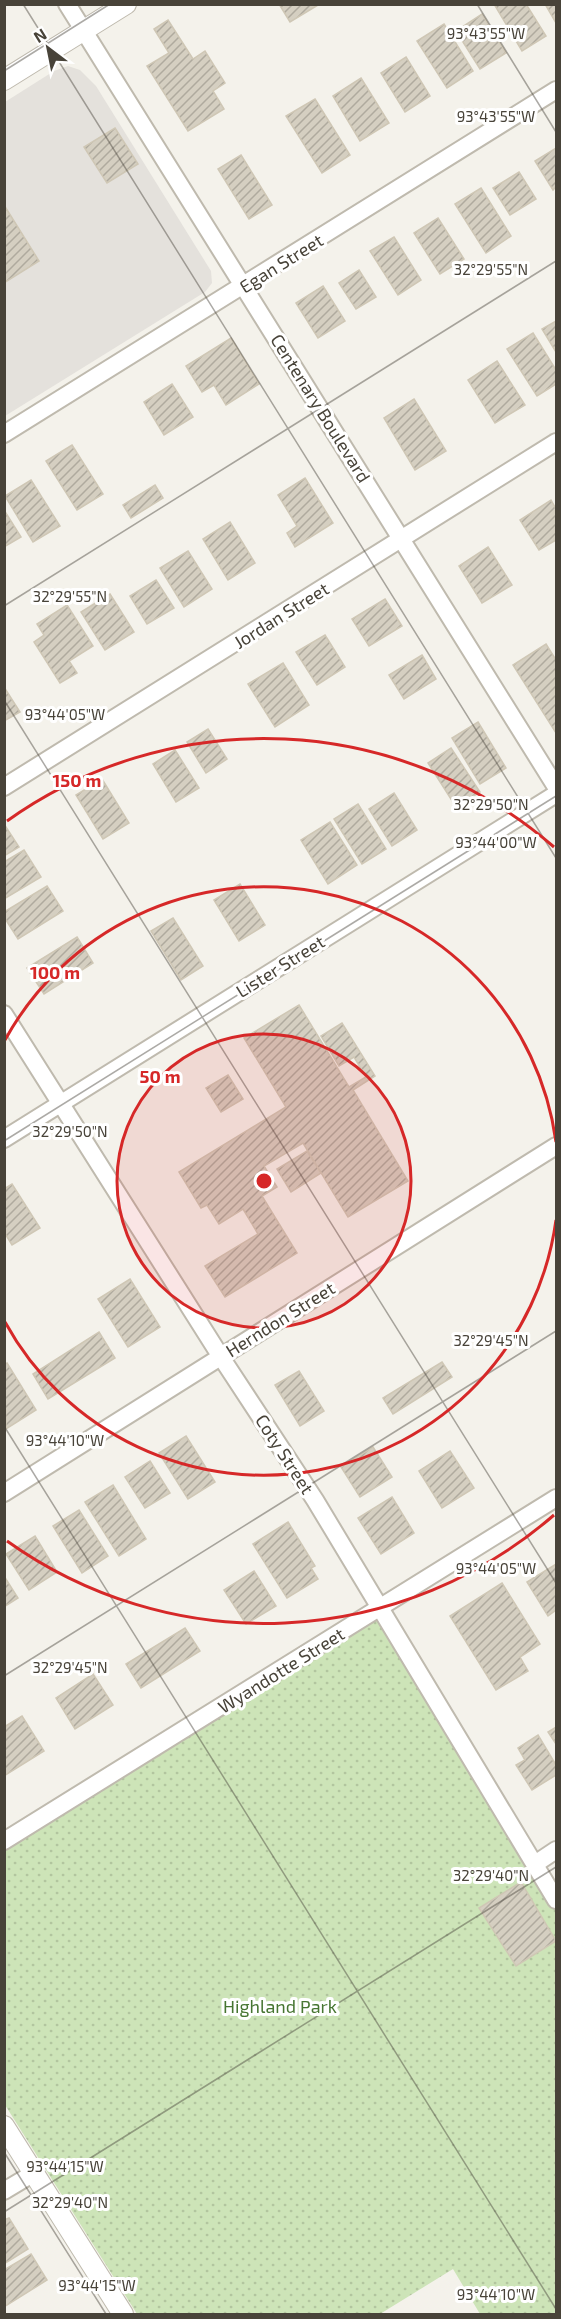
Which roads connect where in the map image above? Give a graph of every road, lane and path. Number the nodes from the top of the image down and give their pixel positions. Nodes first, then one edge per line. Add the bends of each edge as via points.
1 (67, 4) edge
2 (126, 4) edge
3 (84, 31) junction
4 (4, 80) edge
5 (556, 90) edge
6 (244, 286) junction
7 (4, 434) edge
8 (556, 442) edge
9 (402, 539) junction
10 (4, 787) edge
11 (556, 787) edge
12 (556, 794) edge
13 (4, 1014) edge
14 (61, 1104) junction
15 (4, 1139) edge
16 (556, 1146) edge
17 (221, 1357) junction
18 (4, 1493) edge
19 (556, 1498) edge
20 (380, 1608) junction
21 (4, 1841) edge
22 (556, 1850) edge
23 (535, 1864) junction
24 (556, 1900) edge
25 (4, 2126) edge
26 (34, 2173) junction
27 (4, 2191) edge
28 (123, 2314) edge

1 - 3 street, Centenary Boulevard
2 - 3 street
3 - 4 street
3 - 6 street, Centenary Boulevard
5 - 6 street, Egan Street
6 - 7 street, Egan Street
6 - 9 street, Centenary Boulevard
8 - 9 street, Jordan Street
9 - 10 street, Jordan Street
9 - 11 street, Centenary Boulevard
12 - 14 street, Lister Street
13 - 14 street, Coty Street
14 - 15 street, Lister Street
14 - 17 street, Coty Street
16 - 17 street, Herndon Street
17 - 18 street, Herndon Street
17 - 20 street, Coty Street
19 - 20 street, Wyandotte Street
20 - 21 street, Wyandotte Street
20 - 23 street, Coty Street
22 - 23 street
23 - 24 street, Coty Street
25 - 26 street
26 - 27 street
26 - 28 street

